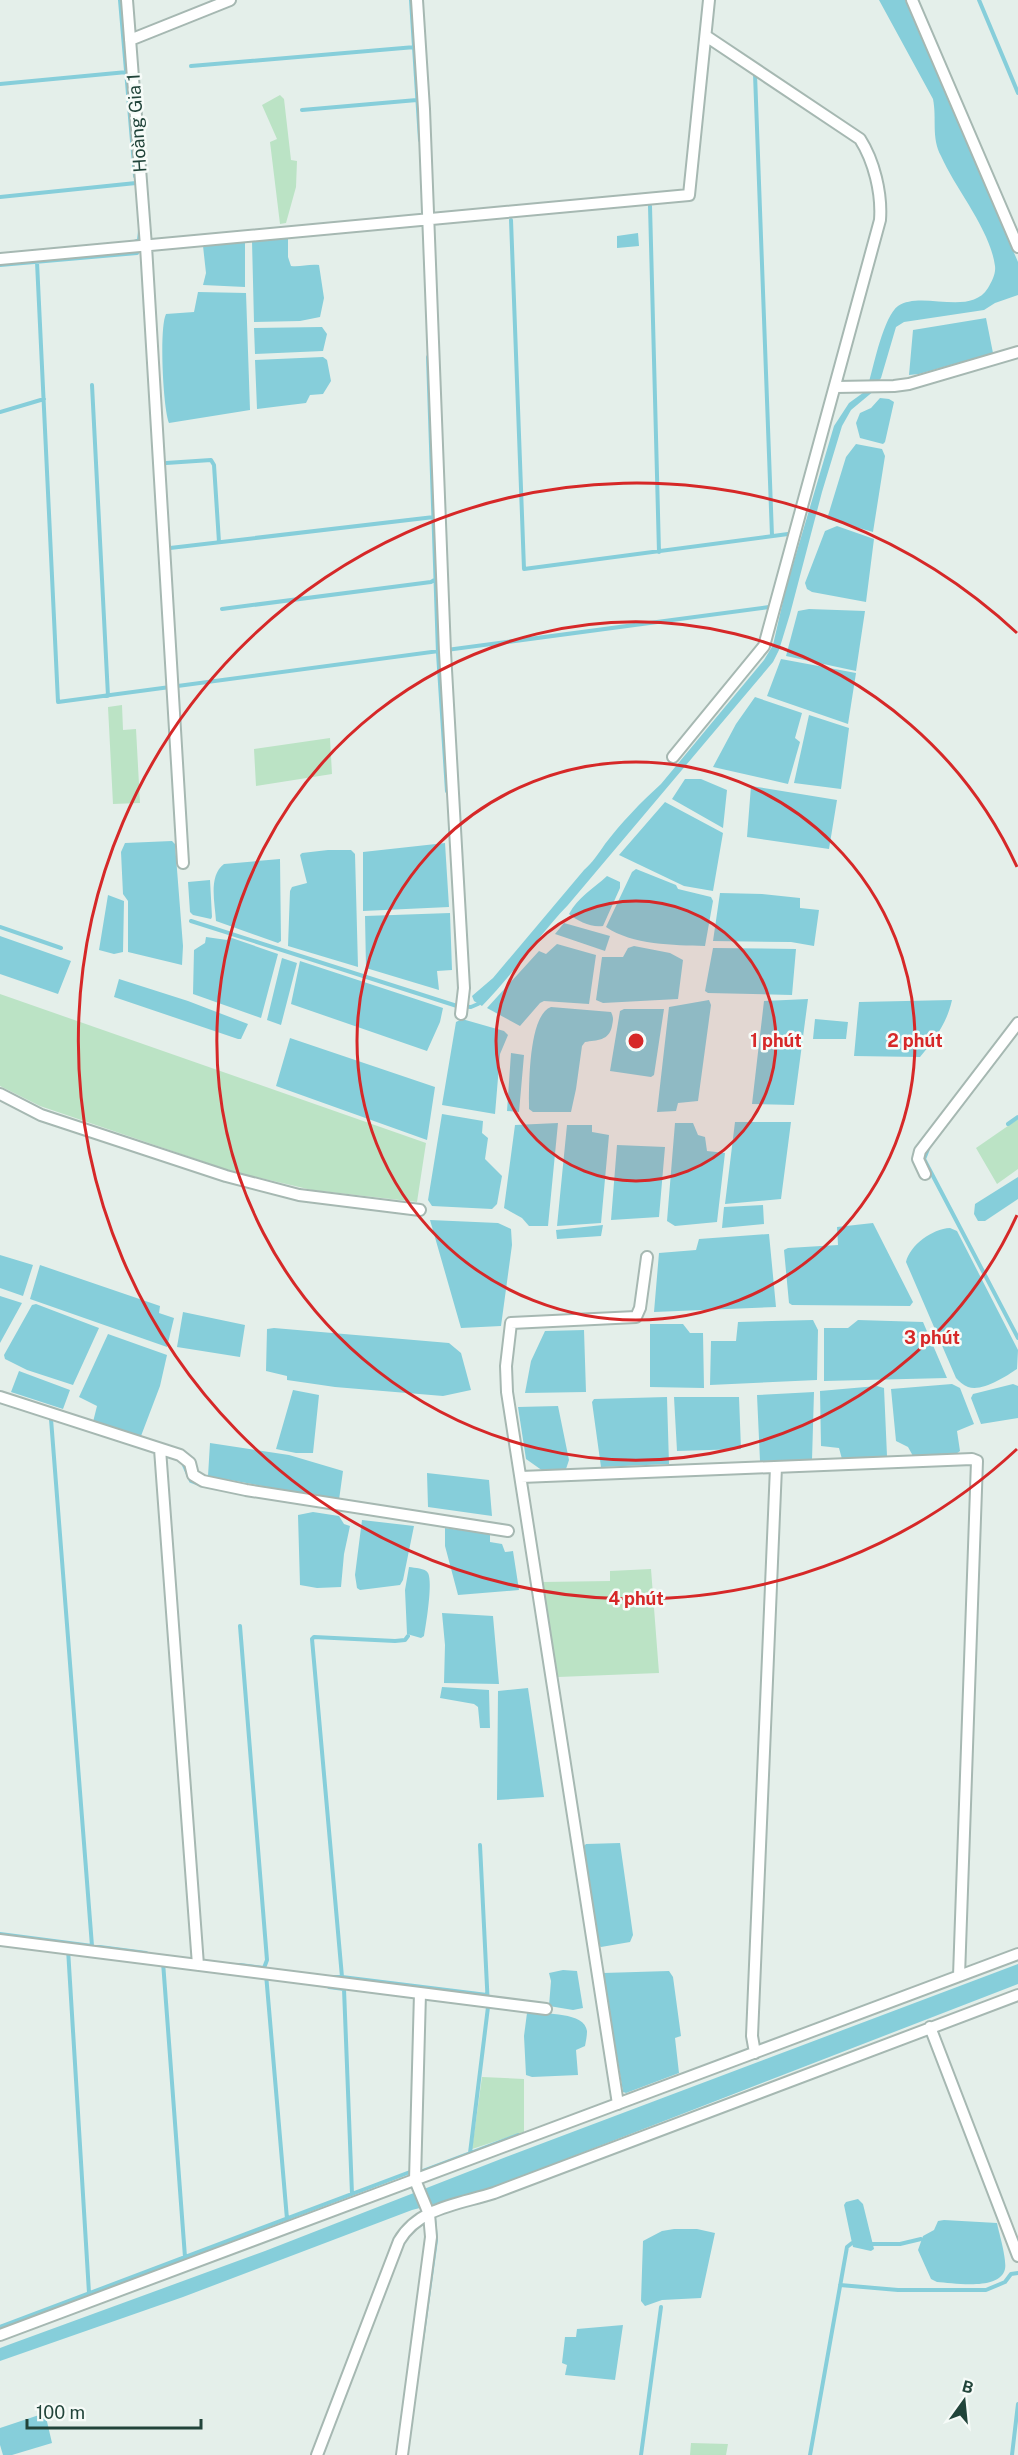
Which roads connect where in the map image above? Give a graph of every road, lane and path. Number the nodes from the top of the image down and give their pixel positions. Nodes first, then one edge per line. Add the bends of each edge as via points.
1 (127, 0) edge
2 (230, 0) edge
3 (417, 0) edge
4 (709, 0) edge
5 (912, 0) edge
6 (706, 36) junction
7 (130, 40) junction
8 (428, 218) junction
9 (146, 246) junction
10 (1018, 247) edge
11 (0, 259) edge
12 (1018, 352) edge
13 (836, 387) junction
14 (673, 757) dead end
15 (183, 863) dead end
16 (461, 1014) dead end
17 (1018, 1023) edge
18 (0, 1094) edge
19 (926, 1174) dead end
20 (420, 1210) dead end
21 (647, 1257) dead end
22 (0, 1397) edge
23 (160, 1449) junction
24 (776, 1467) junction
25 (521, 1477) junction
26 (508, 1531) dead end
27 (0, 1940) edge
28 (1018, 1954) edge
29 (198, 1965) junction
30 (959, 1976) junction
31 (420, 1993) junction
32 (1018, 1995) edge
33 (546, 2009) dead end
34 (930, 2028) junction
35 (755, 2053) junction
36 (618, 2104) junction
37 (416, 2184) junction
38 (428, 2212) junction
39 (1018, 2256) edge
40 (0, 2335) edge
41 (317, 2455) edge
42 (402, 2455) edge

1 - 7 street, Hoàng Gia 1
2 - 7 street
3 - 8 street
4 - 6 street
5 - 10 street
6 - 8 street via 689,195
6 - 13 street via 854,132 866,148 879,193 880,220
7 - 9 street, Hoàng Gia 1
8 - 9 street
8 - 16 street via 444,652 464,999
9 - 11 street
9 - 15 street, Hoàng Gia 1
12 - 13 street via 909,384
13 - 14 street via 765,646
17 - 19 street via 920,1151 918,1159
18 - 20 street via 41,1114 226,1176 310,1197
21 - 25 street via 640,1308 632,1319 511,1323 506,1377
22 - 23 street
23 - 26 street via 185,1458 193,1474 203,1481
23 - 29 street
24 - 25 street
24 - 30 street via 977,1461
24 - 35 street via 752,2036
25 - 36 street
27 - 29 street
28 - 30 street
29 - 31 street
30 - 35 street
31 - 33 street
31 - 37 street
32 - 34 street
34 - 38 street via 494,2193
34 - 39 street
35 - 36 street
36 - 37 street
37 - 38 street
37 - 40 street
38 - 41 street via 399,2241
38 - 42 street via 431,2237

